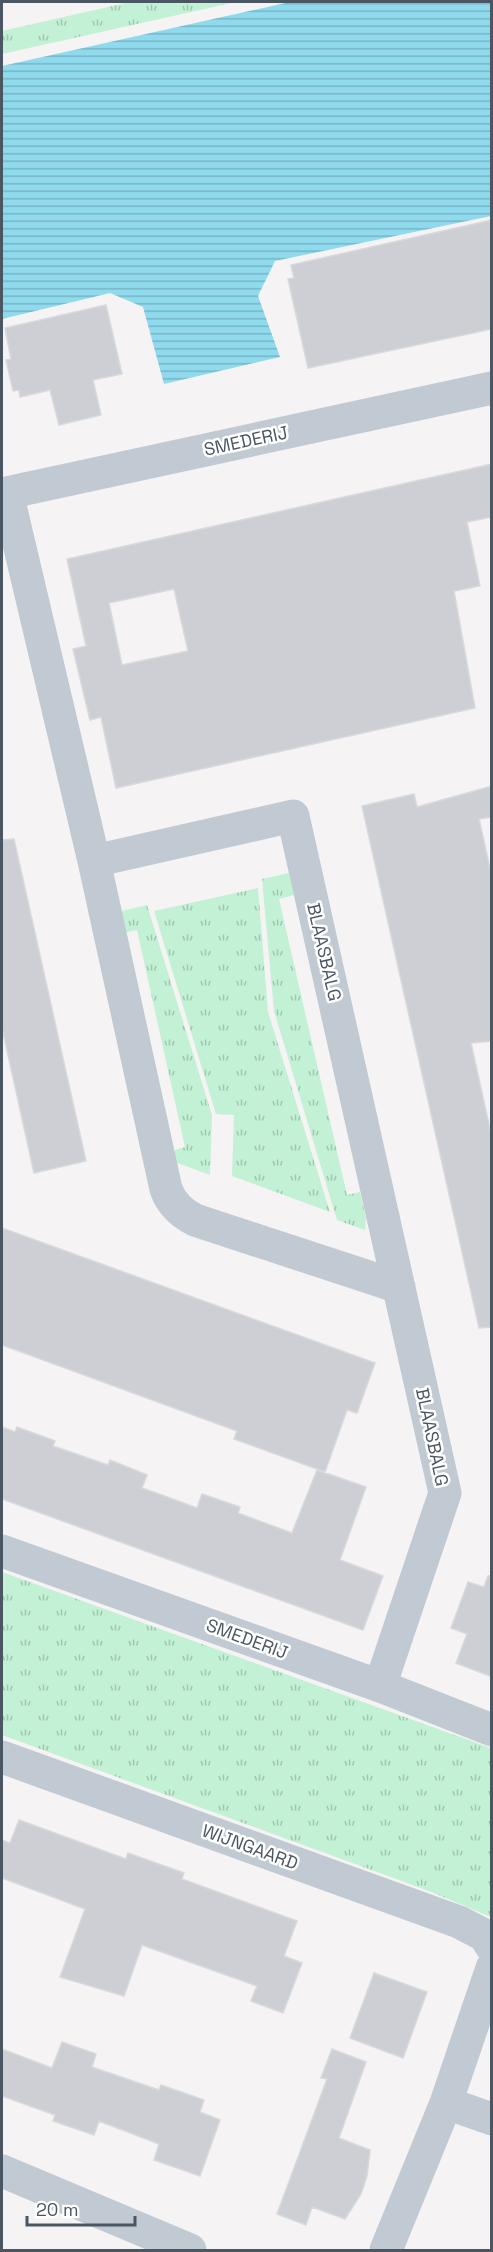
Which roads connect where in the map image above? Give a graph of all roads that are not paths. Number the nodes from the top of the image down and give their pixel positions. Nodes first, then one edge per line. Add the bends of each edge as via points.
1 (492, 388) edge
2 (4, 494) edge
3 (94, 861) junction
4 (399, 1287) junction
5 (2, 1551) edge
6 (380, 1686) junction
7 (492, 1730) edge
8 (2, 1757) edge
9 (492, 1947) edge
10 (492, 1968) edge
11 (446, 2103) junction
12 (492, 2119) edge
13 (2, 2171) edge
14 (190, 2250) edge
15 (386, 2250) edge

1 - 2 street, SMEDERIJ
2 - 3 street
3 - 4 street via 164,1182 172,1202 195,1220
3 - 4 street, BLAASBALG via 293,816
4 - 6 street, BLAASBALG via 445,1493
5 - 6 street, SMEDERIJ
6 - 7 street, SMEDERIJ
8 - 9 street, WIJNGAARD via 459,1922 484,1935
10 - 11 street
11 - 12 street
11 - 15 street
13 - 14 street

